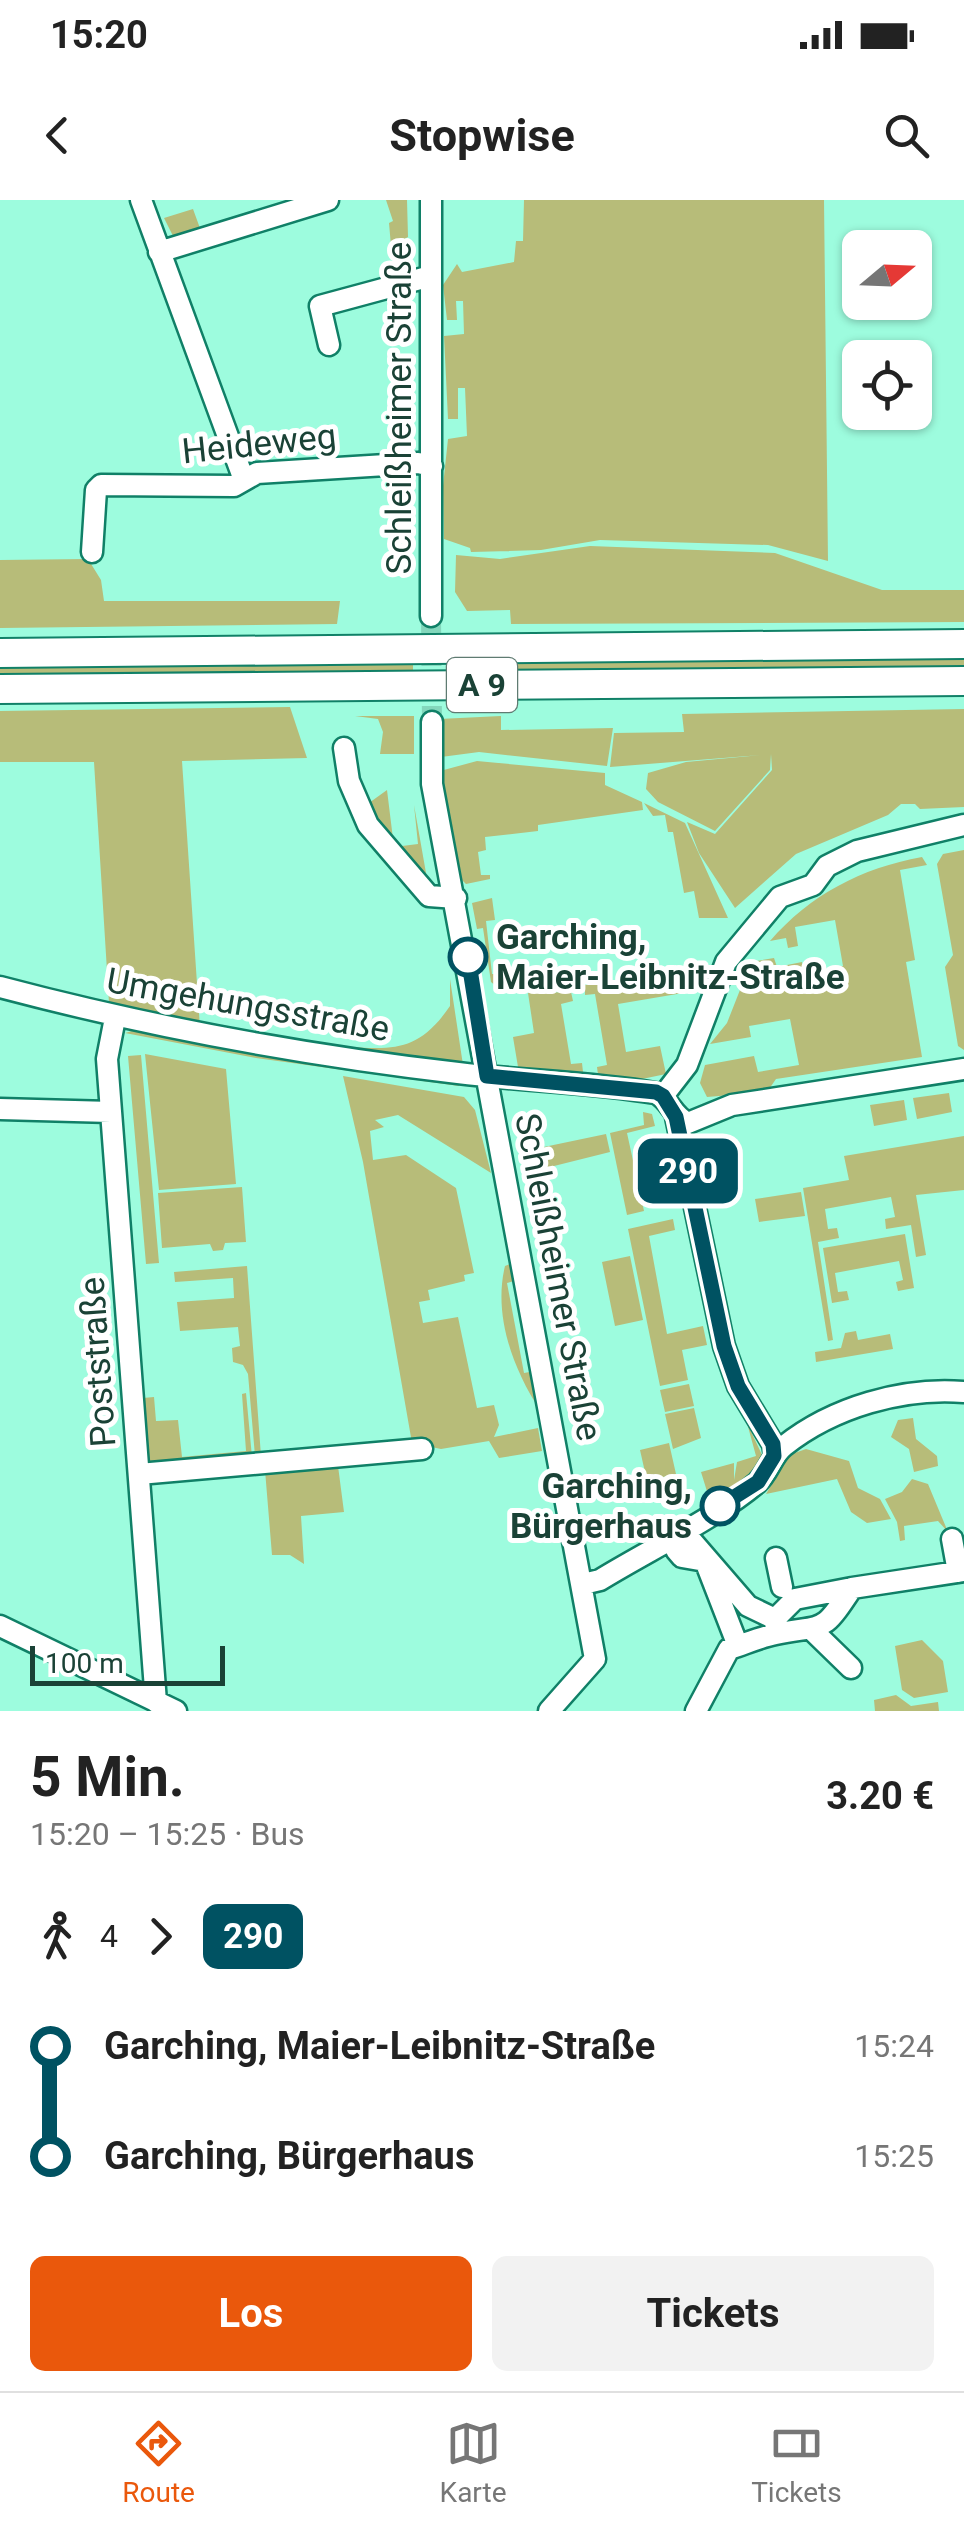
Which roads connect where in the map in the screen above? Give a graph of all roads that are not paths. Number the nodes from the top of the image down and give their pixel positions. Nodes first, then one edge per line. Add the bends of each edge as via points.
1 (140, 200) edge
2 (328, 200) edge
3 (431, 200) edge
4 (159, 252) junction
5 (432, 276) junction
6 (329, 345) dead end
7 (432, 466) junction
8 (244, 480) junction
9 (92, 552) dead end
10 (431, 616) tunnel mouth
11 (964, 644) edge
12 (0, 654) edge
13 (964, 680) edge
14 (0, 689) edge
15 (432, 722) tunnel mouth
16 (344, 748) dead end
17 (964, 826) edge
18 (456, 898) junction
19 (0, 987) edge
20 (115, 1018) junction
21 (964, 1069) edge
22 (487, 1076) junction
23 (663, 1096) junction
24 (0, 1109) edge
25 (111, 1112) junction
26 (685, 1120) junction
27 (964, 1392) edge
28 (422, 1449) dead end
29 (774, 1456) junction
30 (139, 1474) junction
31 (952, 1539) dead end
32 (684, 1545) dead end
33 (776, 1558) dead end
34 (705, 1560) junction
35 (958, 1572) edge
36 (583, 1584) junction
37 (852, 1588) junction
38 (788, 1593) junction
39 (0, 1626) edge
40 (776, 1626) junction
41 (814, 1632) junction
42 (738, 1646) junction
43 (851, 1668) dead end
44 (165, 1708) edge
45 (548, 1711) edge
46 (696, 1711) edge

1 - 4 street
2 - 4 street
3 - 5 street, Schleißheimer Straße
4 - 8 street
5 - 6 street via 320,306
5 - 7 street, Schleißheimer Straße
7 - 8 street, Heideweg via 284,470
7 - 10 street, Schleißheimer Straße
8 - 9 street, Heideweg via 234,486 101,486
11 - 12 highway, A 9
13 - 14 highway, A 9
15 - 18 street, Schleißheimer Straße via 432,784
16 - 18 street via 352,792 368,824 429,896
17 - 23 street via 858,851 826,866 813,885 780,897 726,962 688,1065
18 - 22 street, Schleißheimer Straße
19 - 20 street, Umgehungsstraße
20 - 22 street, Umgehungsstraße
20 - 25 street, Poststraße via 108,1059
21 - 26 street via 732,1106
22 - 23 street, Umgehungsstraße
22 - 36 street, Schleißheimer Straße
23 - 26 street
24 - 25 street
25 - 30 street, Poststraße
26 - 29 street via 684,1149 724,1346
27 - 29 street via 930,1390 860,1404
28 - 30 street
29 - 36 street via 758,1482 600,1580
30 - 44 street, Poststraße
31 - 35 street
32 - 34 street
33 - 38 street
34 - 40 street
34 - 42 street
35 - 37 street
36 - 45 street, Schleißheimer Straße via 595,1659
37 - 38 street
37 - 41 street via 832,1619
38 - 40 street
39 - 44 street
40 - 41 street
40 - 42 street
41 - 43 street
42 - 46 street via 730,1648

